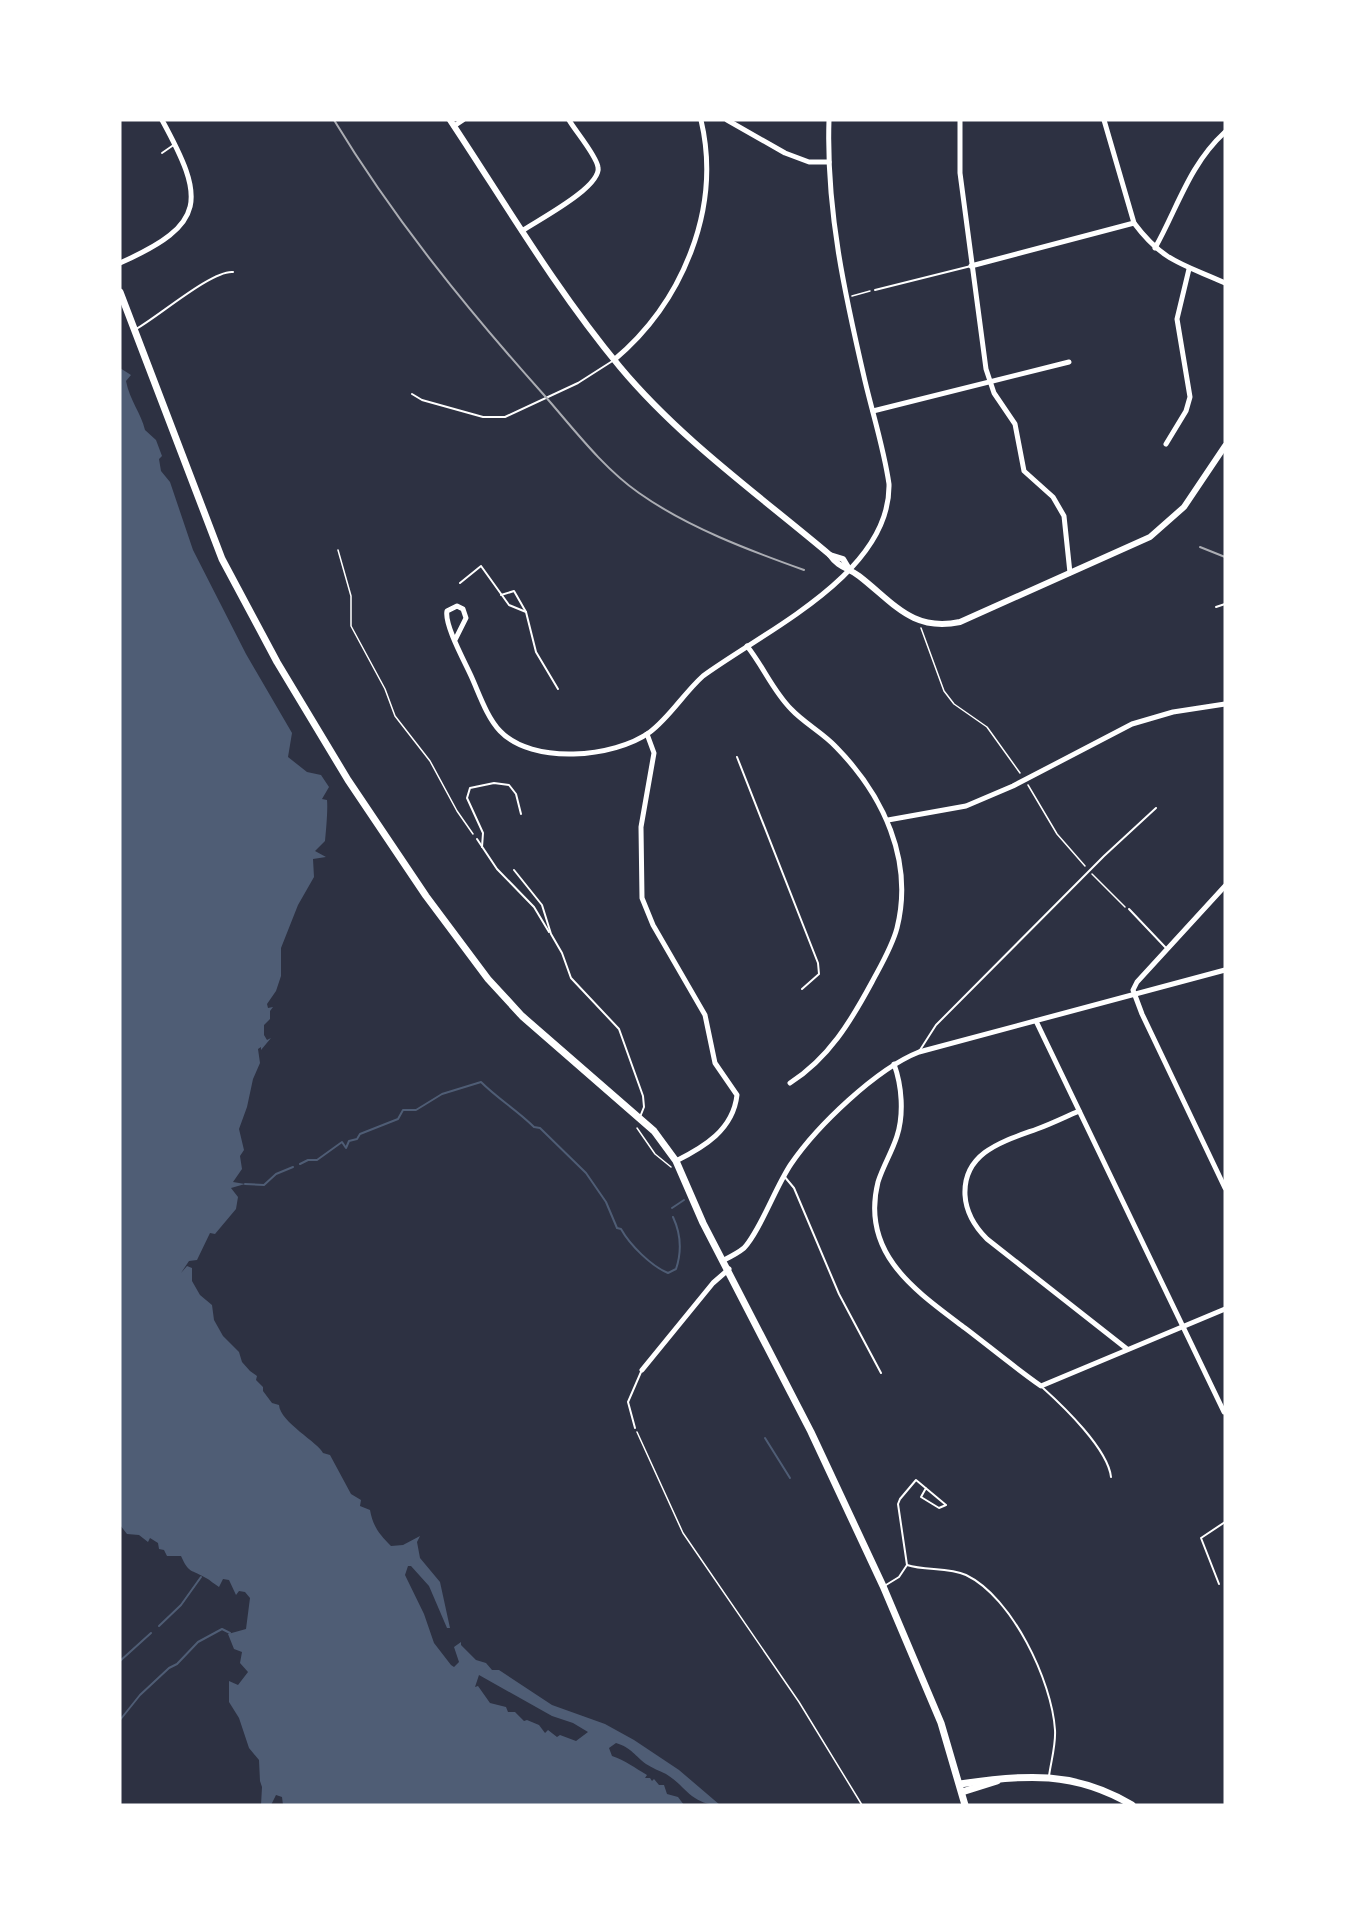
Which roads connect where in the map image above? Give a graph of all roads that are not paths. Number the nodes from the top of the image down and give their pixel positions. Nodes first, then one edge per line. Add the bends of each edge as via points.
1 (162, 120) edge
2 (463, 120) edge
3 (568, 120) edge
4 (701, 120) edge
5 (727, 120) edge
6 (829, 120) edge
7 (960, 120) edge
8 (1104, 120) edge
9 (452, 123) edge
10 (1225, 132) edge
11 (175, 144) junction
12 (162, 153) dead end
13 (829, 162) junction
14 (1134, 223) junction
15 (522, 231) junction
16 (1155, 248) junction
17 (120, 263) edge
18 (971, 266) junction
19 (1189, 269) junction
20 (233, 272) dead end
21 (1225, 283) edge
22 (875, 290) road end
23 (120, 292) edge
24 (135, 329) junction
25 (614, 360) junction
26 (1069, 362) dead end
27 (990, 384) junction
28 (412, 394) dead end
29 (873, 411) junction
30 (1166, 444) dead end
31 (1225, 446) edge
32 (850, 570) junction
33 (1070, 573) junction
34 (460, 583) dead end
35 (501, 595) junction
36 (1225, 604) edge
37 (1215, 607) dead end
38 (526, 612) junction
39 (455, 640) junction
40 (747, 646) junction
41 (558, 689) dead end
42 (1225, 704) edge
43 (647, 734) junction
44 (737, 757) dead end
45 (1156, 808) dead end
46 (521, 814) dead end
47 (888, 819) junction
48 (477, 839) road end
49 (482, 847) junction
50 (514, 870) dead end
51 (1225, 886) edge
52 (1129, 909) road end
53 (551, 934) junction
54 (1168, 950) junction
55 (1225, 970) edge
56 (801, 989) dead end
57 (1134, 995) junction
58 (1036, 1021) junction
59 (919, 1052) junction
60 (894, 1064) junction
61 (790, 1083) dead end
62 (1079, 1111) junction
63 (639, 1117) junction
64 (676, 1161) junction
65 (784, 1176) junction
66 (1225, 1188) edge
67 (724, 1260) junction
68 (729, 1269) junction
69 (1225, 1309) edge
70 (1182, 1326) junction
71 (1127, 1349) junction
72 (642, 1370) joint
73 (881, 1373) dead end
74 (1041, 1386) junction
75 (1224, 1413) edge
76 (635, 1428) road end
77 (1111, 1477) dead end
78 (926, 1488) junction
79 (1225, 1522) edge
80 (907, 1565) junction
81 (1219, 1584) dead end
82 (883, 1586) junction
83 (1049, 1777) junction
84 (1002, 1779) junction
85 (960, 1784) junction
86 (962, 1792) junction
87 (965, 1805) edge
88 (1132, 1805) edge

1 - 11 street
2 - 9 street
3 - 15 street via 598,165 598,174 589,186
4 - 25 street via 704,186 690,255 662,310
5 - 13 street via 785,153 809,162
6 - 13 street
7 - 18 street via 959,158
8 - 14 street
9 - 15 street
10 - 16 street via 1190,175
11 - 12 lane
11 - 17 street via 191,183 186,216 171,236
13 - 29 street via 834,239
14 - 16 street
14 - 18 street
15 - 25 street
16 - 19 street
18 - 22 lane
18 - 27 street
19 - 21 street
19 - 30 street via 1178,319 1190,397
20 - 24 lane via 200,285
23 - 24 main road
24 - 63 main road via 222,559 277,662 348,780 488,979 522,1016
25 - 28 lane via 578,383 500,418 467,413
25 - 32 street via 669,420 830,555 843,559
26 - 27 street
27 - 29 street
27 - 33 street via 1015,424 1024,471 1053,497 1064,516
29 - 32 street via 887,470 888,507 875,537
31 - 33 street via 1184,507 1164,527
32 - 33 street via 903,612 938,625 960,622
32 - 40 street via 826,592
34 - 35 lane via 481,566
35 - 38 lane via 512,608
35 - 38 lane via 514,591
36 - 37 lane
38 - 41 lane via 536,652
39 - 39 street via 466,616 464,609 457,606 446,613
39 - 43 street via 491,718 500,731 520,746 548,753 597,751
40 - 43 street via 687,690
40 - 47 street via 782,699 845,757
42 - 47 street via 1177,711 1132,724 1025,780 952,810
43 - 64 street via 654,753 641,827 642,898 653,925 701,1008 715,1063 736,1095 732,1114 715,1138
44 - 56 lane via 818,963 819,974
45 - 59 lane via 936,1025
46 - 49 lane via 516,794 509,785 494,783 470,788 466,798 483,833
47 - 61 street via 902,878 896,932 839,1038
48 - 49 lane
49 - 53 lane via 534,907
50 - 53 lane via 542,905
51 - 54 street
52 - 54 lane
53 - 63 lane via 571,978 619,1029 643,1096 644,1107
54 - 57 street via 1137,982
55 - 57 street
57 - 58 street
57 - 66 street
58 - 59 street
58 - 62 street
59 - 60 street
60 - 65 street via 833,1117 800,1152
60 - 74 street via 900,1091 899,1128 882,1169 876,1201 883,1246 900,1275 919,1294
62 - 70 street
62 - 71 street via 982,1154 969,1169 965,1200 971,1219 987,1239
63 - 64 main road
64 - 67 main road
65 - 67 street via 745,1247
65 - 73 lane via 791,1183 839,1294
67 - 68 main road
68 - 72 street
68 - 82 main road
69 - 70 street
70 - 71 street
70 - 75 street
71 - 74 street
72 - 76 lane via 628,1402
74 - 77 lane via 1095,1446
78 - 78 lane via 940,1500 946,1505 939,1508 921,1497
78 - 80 lane via 916,1480 898,1504
79 - 81 lane via 1201,1538
80 - 82 lane via 899,1577
80 - 83 lane via 967,1576 992,1595 1015,1622 1028,1644 1051,1708 1056,1739
82 - 85 main road via 938,1715
83 - 84 main road
83 - 88 main road via 1088,1784
84 - 85 main road
84 - 86 main road
85 - 86 main road
86 - 87 main road

